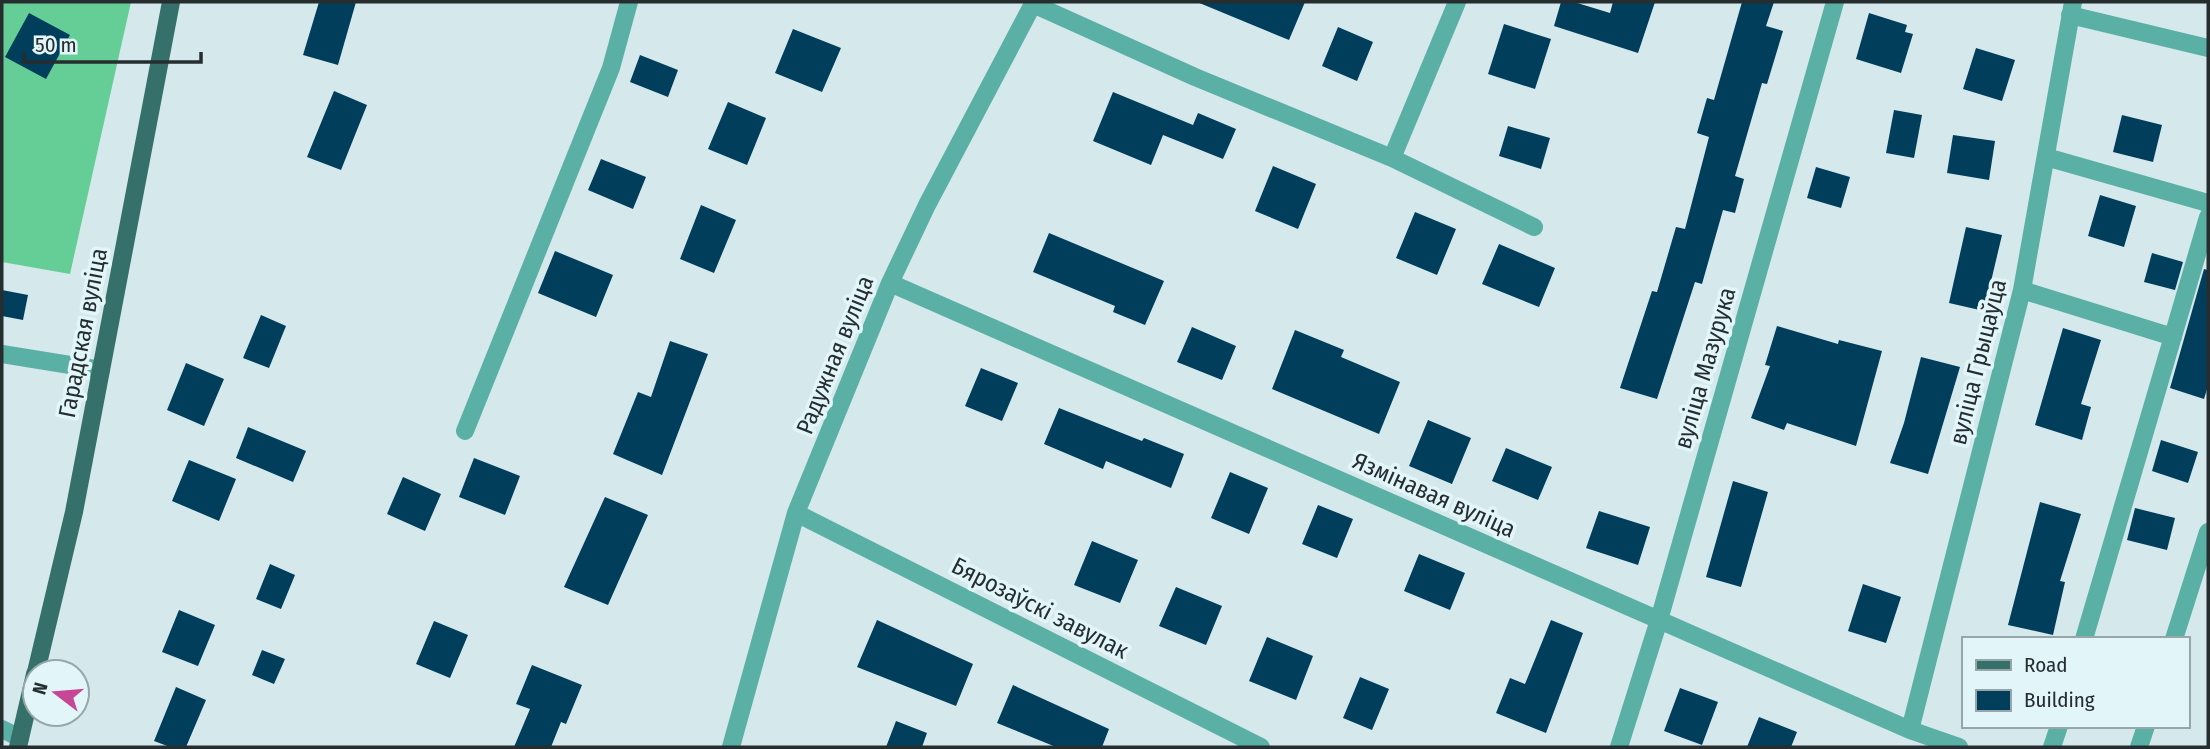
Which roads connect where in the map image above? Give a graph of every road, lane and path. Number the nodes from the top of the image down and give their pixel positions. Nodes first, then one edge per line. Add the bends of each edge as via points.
1 (172, 2) edge
2 (629, 2) edge
3 (1457, 2) edge
4 (1835, 2) edge
5 (1034, 3) edge
6 (2071, 8) edge
7 (2208, 48) edge
8 (2046, 157) junction
9 (1392, 158) junction
10 (2208, 203) edge
11 (2208, 217) edge
12 (1534, 227) dead end
13 (890, 284) junction
14 (2022, 290) junction
15 (2173, 337) junction
16 (2, 354) edge
17 (101, 370) junction
18 (464, 431) dead end
19 (796, 513) junction
20 (2208, 532) edge
21 (1659, 620) junction
22 (2085, 637) edge
23 (2175, 637) edge
24 (39, 658) edge
25 (2058, 728) edge
26 (2145, 728) edge
27 (2, 729) edge
28 (1910, 730) junction
29 (19, 743) edge
30 (730, 747) edge
31 (1261, 747) edge
32 (1619, 747) edge
33 (1959, 747) edge
34 (2052, 747) edge
35 (2139, 747) edge

1 - 17 main road, Гарадская вуліца
2 - 18 street via 611,68
3 - 9 street
4 - 21 street, вуліца Мазурука
5 - 9 street via 1195,78
5 - 13 street, Радужная вуліца
6 - 7 street
6 - 8 street, вуліца Грыцаўца
8 - 10 street
8 - 14 street, вуліца Грыцаўца
9 - 12 street
11 - 15 street
13 - 19 street, Радужная вуліца
13 - 21 street, Язмінавая вуліца
14 - 15 street
14 - 28 street, вуліца Грыцаўца
15 - 22 street
16 - 17 street
17 - 24 main road, Гарадская вуліца via 74,512
19 - 30 street, Радужная вуліца
19 - 31 street, Бярозаўскі завулак
20 - 23 street
21 - 28 street, Язмінавая вуліца
21 - 32 street, вуліца Мазурука
25 - 34 street
26 - 35 street
27 - 29 street
28 - 33 street, Язмінавая вуліца

